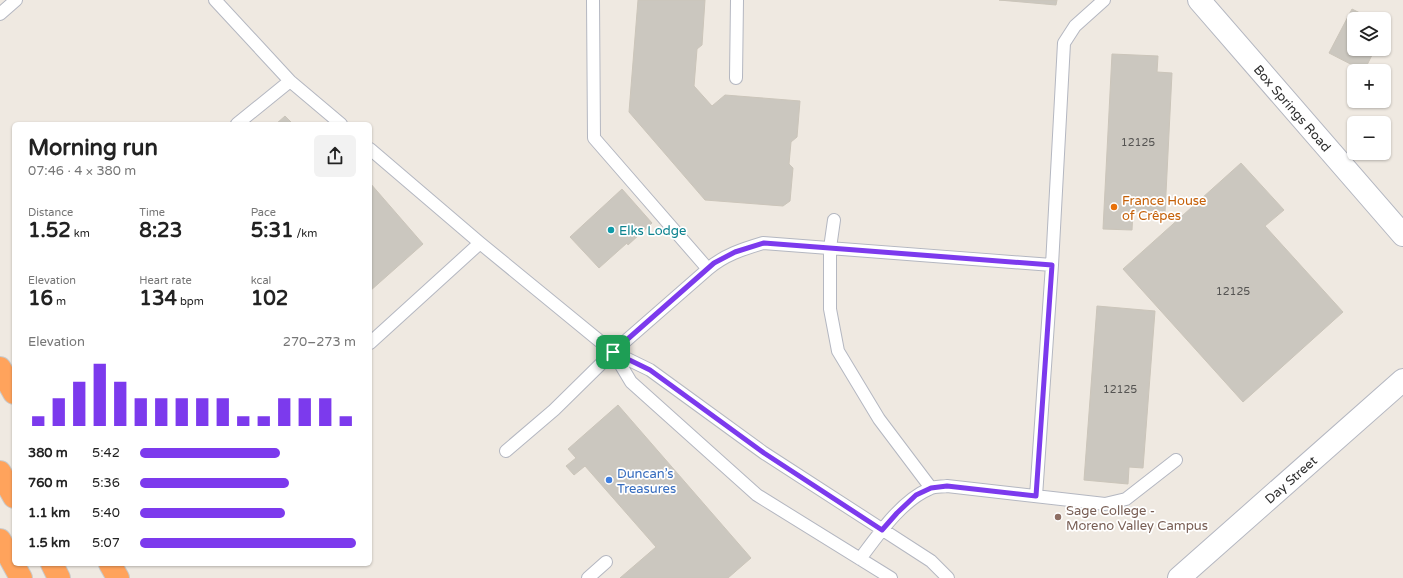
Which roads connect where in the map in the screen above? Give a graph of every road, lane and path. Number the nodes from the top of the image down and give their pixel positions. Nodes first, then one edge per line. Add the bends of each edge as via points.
1 (16, 0) edge
2 (215, 0) edge
3 (593, 0) edge
4 (737, 0) edge
5 (1104, 0) edge
6 (1199, 0) edge
7 (0, 14) edge
8 (736, 78) dead end
9 (290, 81) junction
10 (239, 122) edge
11 (338, 122) edge
12 (372, 151) edge
13 (834, 220) dead end
14 (1403, 235) edge
15 (480, 243) junction
16 (830, 248) junction
17 (1052, 265) junction
18 (708, 269) junction
19 (372, 341) edge
20 (613, 352) junction
21 (0, 368) edge
22 (1403, 380) edge
23 (12, 389) edge
24 (506, 451) dead end
25 (1176, 460) dead end
26 (0, 472) edge
27 (931, 488) junction
28 (12, 493) edge
29 (1036, 496) junction
30 (882, 530) junction
31 (0, 540) edge
32 (860, 559) junction
33 (12, 562) edge
34 (606, 562) dead end
35 (14, 566) edge
36 (53, 566) edge
37 (111, 566) edge
38 (21, 578) edge
39 (60, 578) edge
40 (118, 578) edge
41 (588, 578) edge
42 (891, 578) edge
43 (948, 578) edge
44 (1179, 578) edge

1 - 7 lane
2 - 9 lane
3 - 18 lane via 594,138
4 - 8 lane
5 - 17 lane via 1075,26 1064,43
6 - 14 main road, Box Springs Road
9 - 10 lane
9 - 11 lane
12 - 15 lane
13 - 16 lane
15 - 19 lane
15 - 20 lane
16 - 17 lane
16 - 18 lane via 764,243 735,252
16 - 27 lane via 830,309 838,351 879,419
17 - 29 lane
18 - 20 lane
20 - 24 lane via 554,410
20 - 30 lane via 650,370 764,453
20 - 32 lane via 631,382 757,495
21 - 23 highway
22 - 44 main road, Day Street
25 - 29 lane via 1126,499 1105,504
26 - 28 highway
27 - 29 lane via 947,486
27 - 30 lane via 916,495
30 - 32 lane
30 - 43 lane via 931,562
31 - 33 highway
32 - 42 lane
34 - 41 lane
35 - 38 highway
36 - 39 highway
37 - 40 highway

